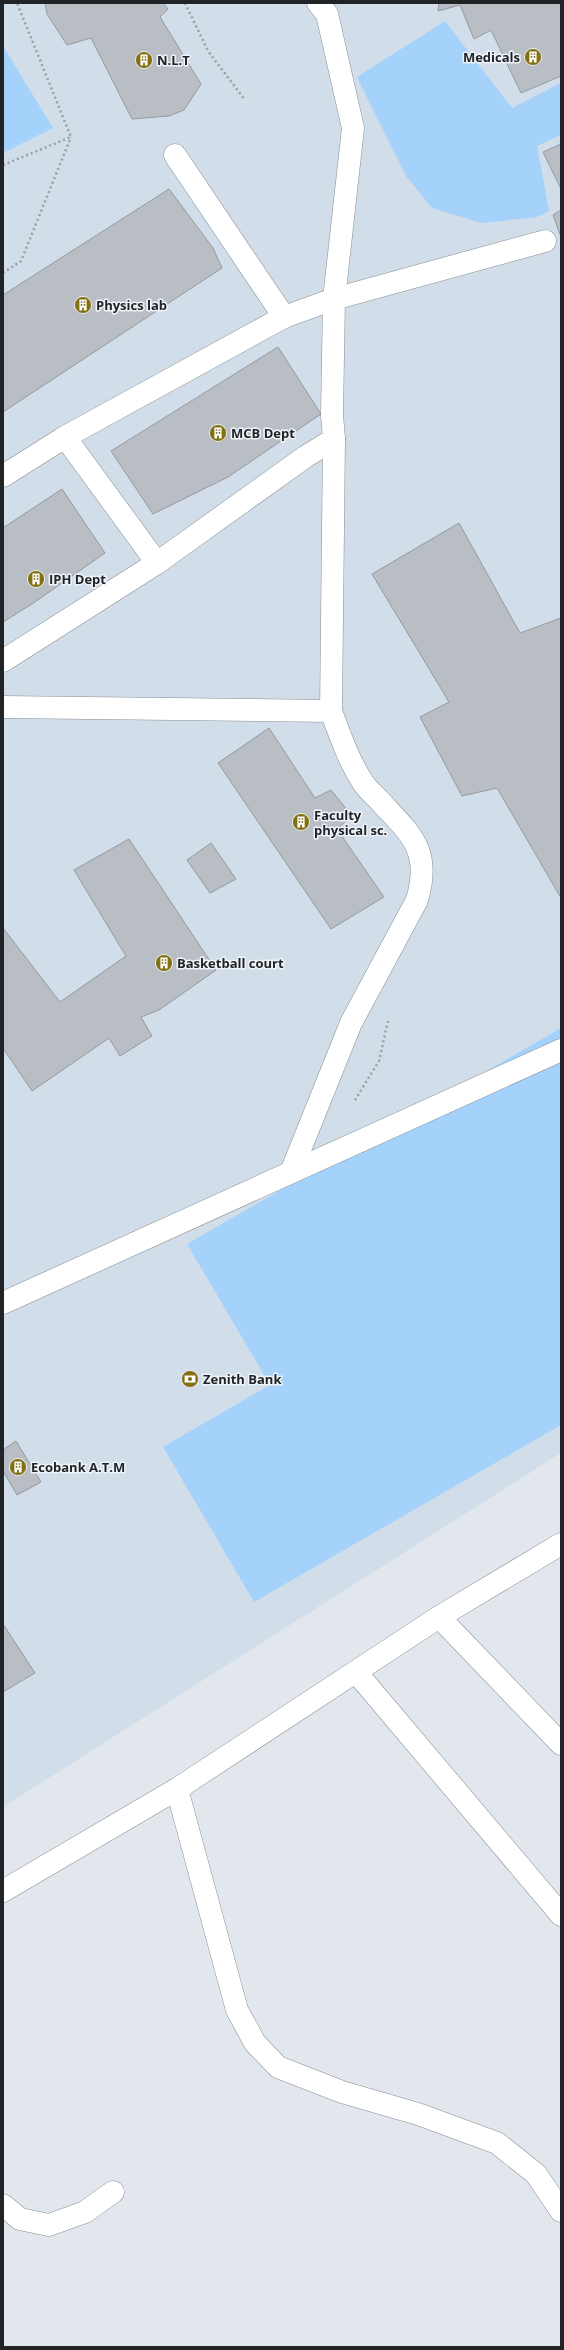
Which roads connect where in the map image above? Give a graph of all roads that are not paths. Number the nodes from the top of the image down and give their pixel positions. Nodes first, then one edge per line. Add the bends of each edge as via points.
1 (327, 7) edge
2 (175, 155) dead end
3 (545, 240) dead end
4 (334, 299) junction
5 (284, 317) junction
6 (65, 438) junction
7 (334, 439) junction
8 (3, 476) edge
9 (157, 563) junction
10 (3, 661) edge
11 (3, 707) edge
12 (331, 711) junction
13 (561, 1050) edge
14 (292, 1172) junction
15 (3, 1303) edge
16 (561, 1544) edge
17 (439, 1617) junction
18 (356, 1672) junction
19 (561, 1744) edge
20 (177, 1789) junction
21 (3, 1891) edge
22 (561, 1915) edge
23 (113, 2192) dead end
24 (3, 2205) edge
25 (561, 2212) edge

1 - 4 street via 353,128
2 - 5 street
3 - 4 street
4 - 5 street
4 - 7 street
5 - 6 street
6 - 8 street
6 - 9 street
7 - 9 street
7 - 12 street
9 - 10 street
11 - 12 street
12 - 14 street via 362,782 417,845 422,865 421,884 417,900 351,1023
13 - 14 street
14 - 15 street
16 - 17 street
17 - 18 street
17 - 19 street
18 - 20 street
18 - 22 street
20 - 21 street
20 - 25 street via 237,2010 255,2043 278,2067 342,2092 418,2114 496,2143 536,2174
23 - 24 street via 85,2212 49,2225 20,2219

